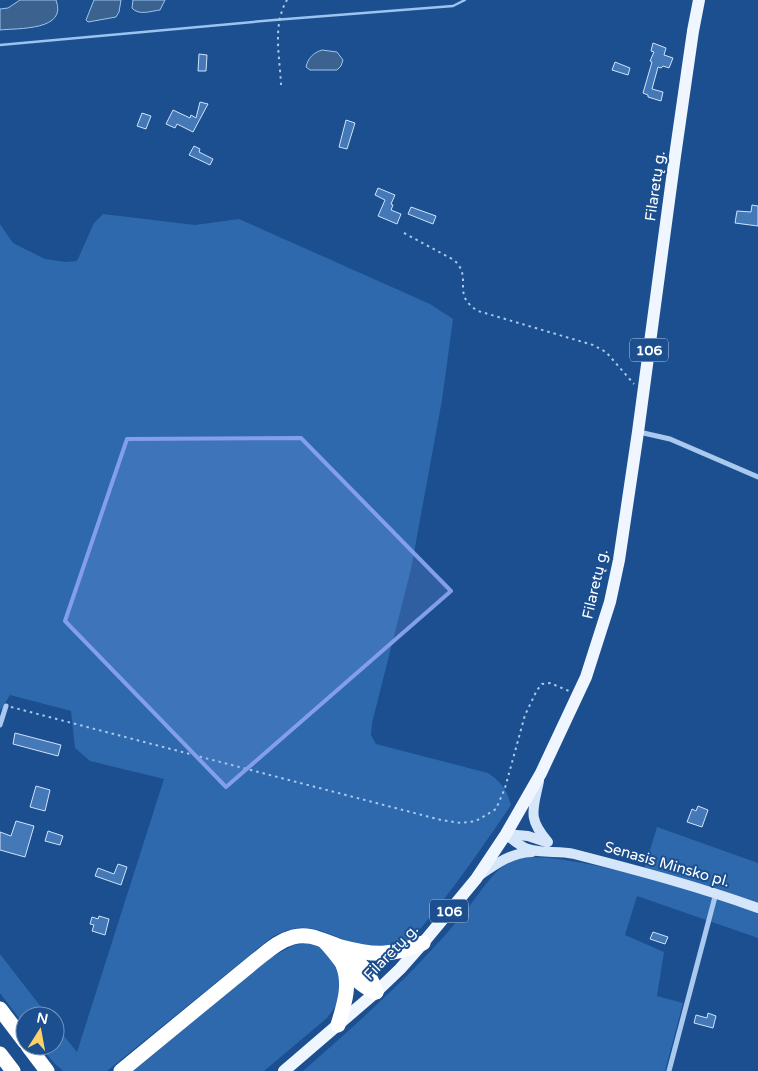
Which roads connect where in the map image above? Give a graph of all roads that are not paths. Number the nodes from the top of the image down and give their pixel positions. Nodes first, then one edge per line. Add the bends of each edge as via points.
1 (699, 0) edge
2 (638, 432) junction
3 (758, 476) edge
4 (6, 706) road end
5 (0, 725) edge
6 (540, 773) junction
7 (506, 834) junction
8 (548, 842) junction
9 (537, 851) junction
10 (568, 852) junction
11 (476, 879) junction
12 (716, 893) junction
13 (758, 908) edge
14 (323, 939) junction
15 (423, 943) junction
16 (340, 946) junction
17 (343, 964) junction
18 (376, 992) junction
19 (0, 1009) edge
20 (338, 1025) junction
21 (15, 1029) edge
22 (0, 1054) edge
23 (36, 1056) edge
24 (13, 1071) edge
25 (47, 1071) edge
26 (121, 1071) edge
27 (284, 1071) edge
28 (669, 1071) edge

1 - 2 main road, Filaretų g. / 106
2 - 3 street via 670,440
2 - 6 main road, Filaretų g. / 106 via 610,602 594,656
4 - 5 street
6 - 7 main road, Filaretų g. / 106
6 - 8 main road via 533,813 536,828
7 - 8 main road, Senasis Minsko pl.
7 - 9 main road, Senasis Minsko pl. via 520,846
7 - 11 main road, Filaretų g. / 106
8 - 10 main road, Senasis Minsko pl.
9 - 10 main road, Senasis Minsko pl.
9 - 11 main road via 499,861
10 - 12 main road, Senasis Minsko pl.
11 - 15 main road, Filaretų g. / 106
12 - 13 main road, Senasis Minsko pl.
12 - 28 street
14 - 16 highway
14 - 17 highway
14 - 26 highway via 304,936 276,945
15 - 16 highway via 407,950 380,954
15 - 18 main road, Filaretų g. / 106
16 - 18 highway via 368,972
17 - 18 highway via 366,988
17 - 20 highway via 348,979
18 - 20 main road, Filaretų g. / 106
19 - 21 highway
20 - 27 main road, Filaretų g. / 106
22 - 24 highway
23 - 25 highway

